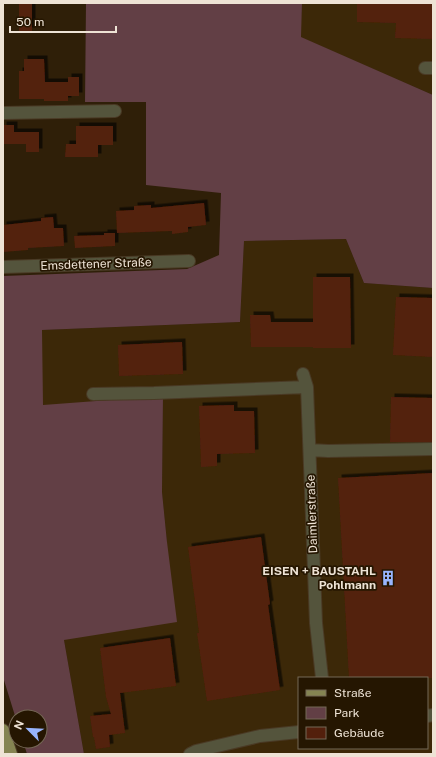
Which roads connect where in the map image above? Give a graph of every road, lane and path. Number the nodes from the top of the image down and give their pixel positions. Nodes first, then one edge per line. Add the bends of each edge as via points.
1 (115, 112) dead end
2 (3, 113) edge
3 (189, 261) dead end
4 (3, 266) edge
5 (303, 374) dead end
6 (307, 387) junction
7 (93, 394) dead end
8 (433, 449) edge
9 (310, 450) junction
10 (322, 677) edge
11 (298, 732) edge
12 (4, 739) edge
13 (11, 754) edge
14 (190, 754) edge

1 - 2 street
3 - 4 street, Emsdettener Straße
5 - 6 street, Daimlerstraße
6 - 7 street
6 - 9 street, Daimlerstraße
8 - 9 street
9 - 10 street, Daimlerstraße via 316,623
11 - 14 street via 260,736
12 - 13 main road

